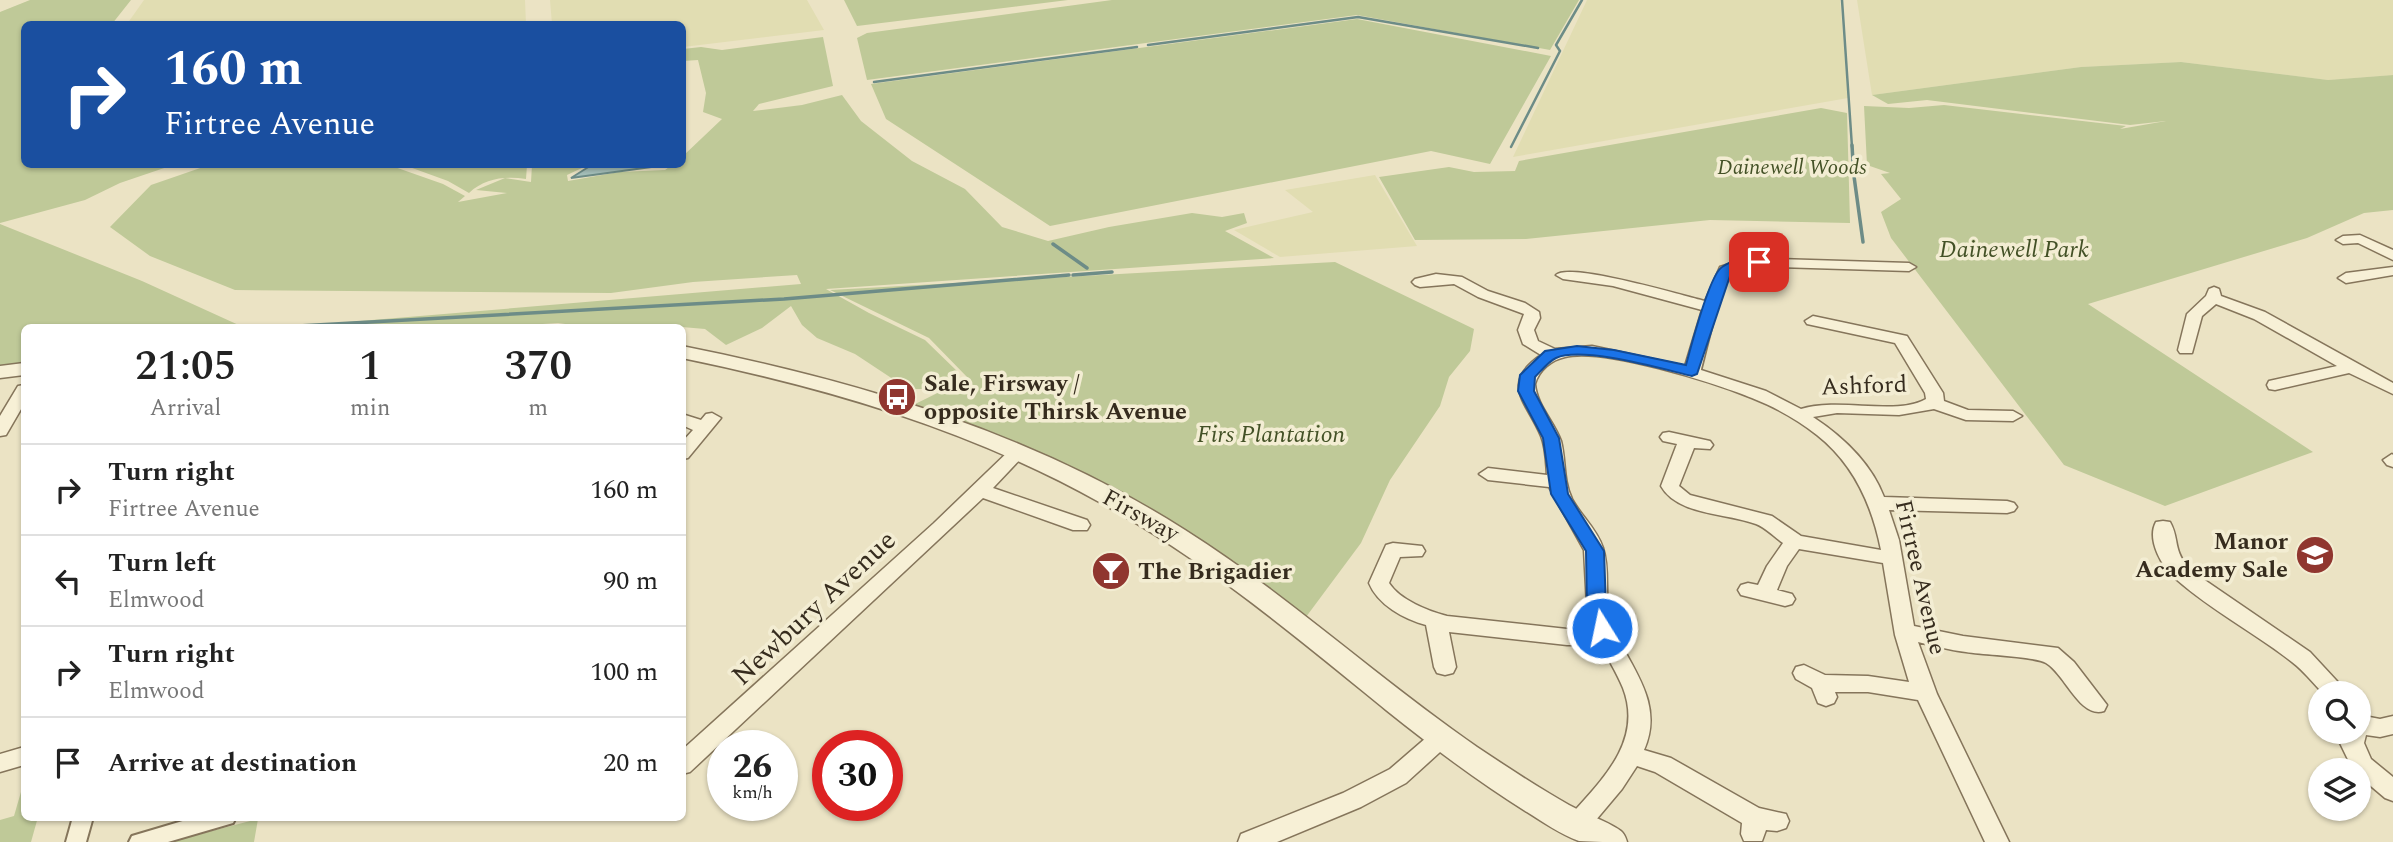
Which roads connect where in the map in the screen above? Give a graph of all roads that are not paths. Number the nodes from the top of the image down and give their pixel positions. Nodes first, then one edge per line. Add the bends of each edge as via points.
1 (2343, 240) dead end
2 (2393, 256) edge
3 (1909, 267) dead end
4 (2393, 271) edge
5 (1561, 274) dead end
6 (2346, 278) dead end
7 (1420, 282) dead end
8 (1710, 307) junction
9 (1813, 321) dead end
10 (2186, 350) dead end
11 (686, 353) edge
12 (1551, 355) junction
13 (2350, 368) junction
14 (21, 369) edge
15 (1692, 371) junction
16 (0, 372) edge
17 (2275, 385) dead end
18 (2393, 389) edge
19 (21, 395) edge
20 (1933, 403) junction
21 (1800, 415) junction
22 (2013, 416) dead end
23 (686, 420) edge
24 (0, 431) edge
25 (1687, 441) dead end
26 (686, 449) edge
27 (1018, 452) junction
28 (1487, 474) dead end
29 (1557, 482) junction
30 (981, 491) junction
31 (1878, 503) junction
32 (2007, 507) dead end
33 (1080, 525) dead end
34 (2163, 527) dead end
35 (1795, 542) junction
36 (1415, 551) dead end
37 (1891, 558) junction
38 (1767, 594) dead end
39 (1436, 621) junction
40 (1905, 632) junction
41 (1608, 637) junction
42 (1446, 667) dead end
43 (2325, 681) edge
44 (1817, 684) dead end
45 (1926, 693) junction
46 (2096, 705) dead end
47 (2393, 725) edge
48 (2371, 728) edge
49 (1442, 737) junction
50 (2352, 744) edge
51 (1631, 755) junction
52 (21, 757) edge
53 (686, 761) edge
54 (0, 762) edge
55 (2393, 791) edge
56 (82, 821) edge
57 (198, 821) edge
58 (176, 824) edge
59 (1762, 825) dead end
60 (1576, 826) junction
61 (76, 842) edge
62 (139, 842) edge
63 (1250, 842) edge
64 (1611, 842) edge
65 (1997, 842) edge

1 - 2 street via 2360,239
3 - 8 street via 1886,260 1740,263 1725,270
4 - 6 street
5 - 8 street
7 - 12 street via 1450,278 1531,312 1526,330 1531,344
8 - 15 street
9 - 20 street, Ashford via 1901,338 1934,393
10 - 13 street via 2195,314 2213,295 2253,311
11 - 27 street, Firsway via 879,399
12 - 15 street, Firtree Avenue via 1593,351
12 - 29 street via 1532,369 1525,382 1551,438
13 - 17 street
13 - 18 street
14 - 16 street
15 - 21 street, Firtree Avenue via 1747,388
19 - 24 street
20 - 21 street, Ashford via 1911,409 1826,408
20 - 22 street via 1966,415
21 - 31 street, Firtree Avenue via 1850,457
23 - 26 street via 708,423
25 - 35 street via 1670,486 1674,494 1752,515
27 - 30 street, Newbury Avenue
27 - 49 street, Firsway via 1186,540
28 - 29 street
29 - 41 street via 1595,551 1597,608
30 - 33 street
30 - 53 street, Newbury Avenue
31 - 32 street
31 - 37 street, Firtree Avenue
34 - 43 street via 2168,558 2183,575 2302,658
35 - 37 street
35 - 38 street via 1768,581
36 - 39 street via 1393,550 1379,583 1390,598
37 - 40 street, Firtree Avenue
39 - 41 street via 1567,638
39 - 42 street
40 - 45 street, Firtree Avenue
40 - 46 street via 2050,654
41 - 51 street via 1638,694 1639,732
44 - 45 street via 1868,684
45 - 65 street, Firtree Avenue
47 - 48 street
49 - 60 street, Firsway via 1515,790
49 - 63 street via 1398,776
50 - 55 street via 2362,765
51 - 59 street via 1663,765
51 - 60 street
52 - 54 street
56 - 61 street
57 - 58 street
58 - 62 street
60 - 64 street, Firsway

